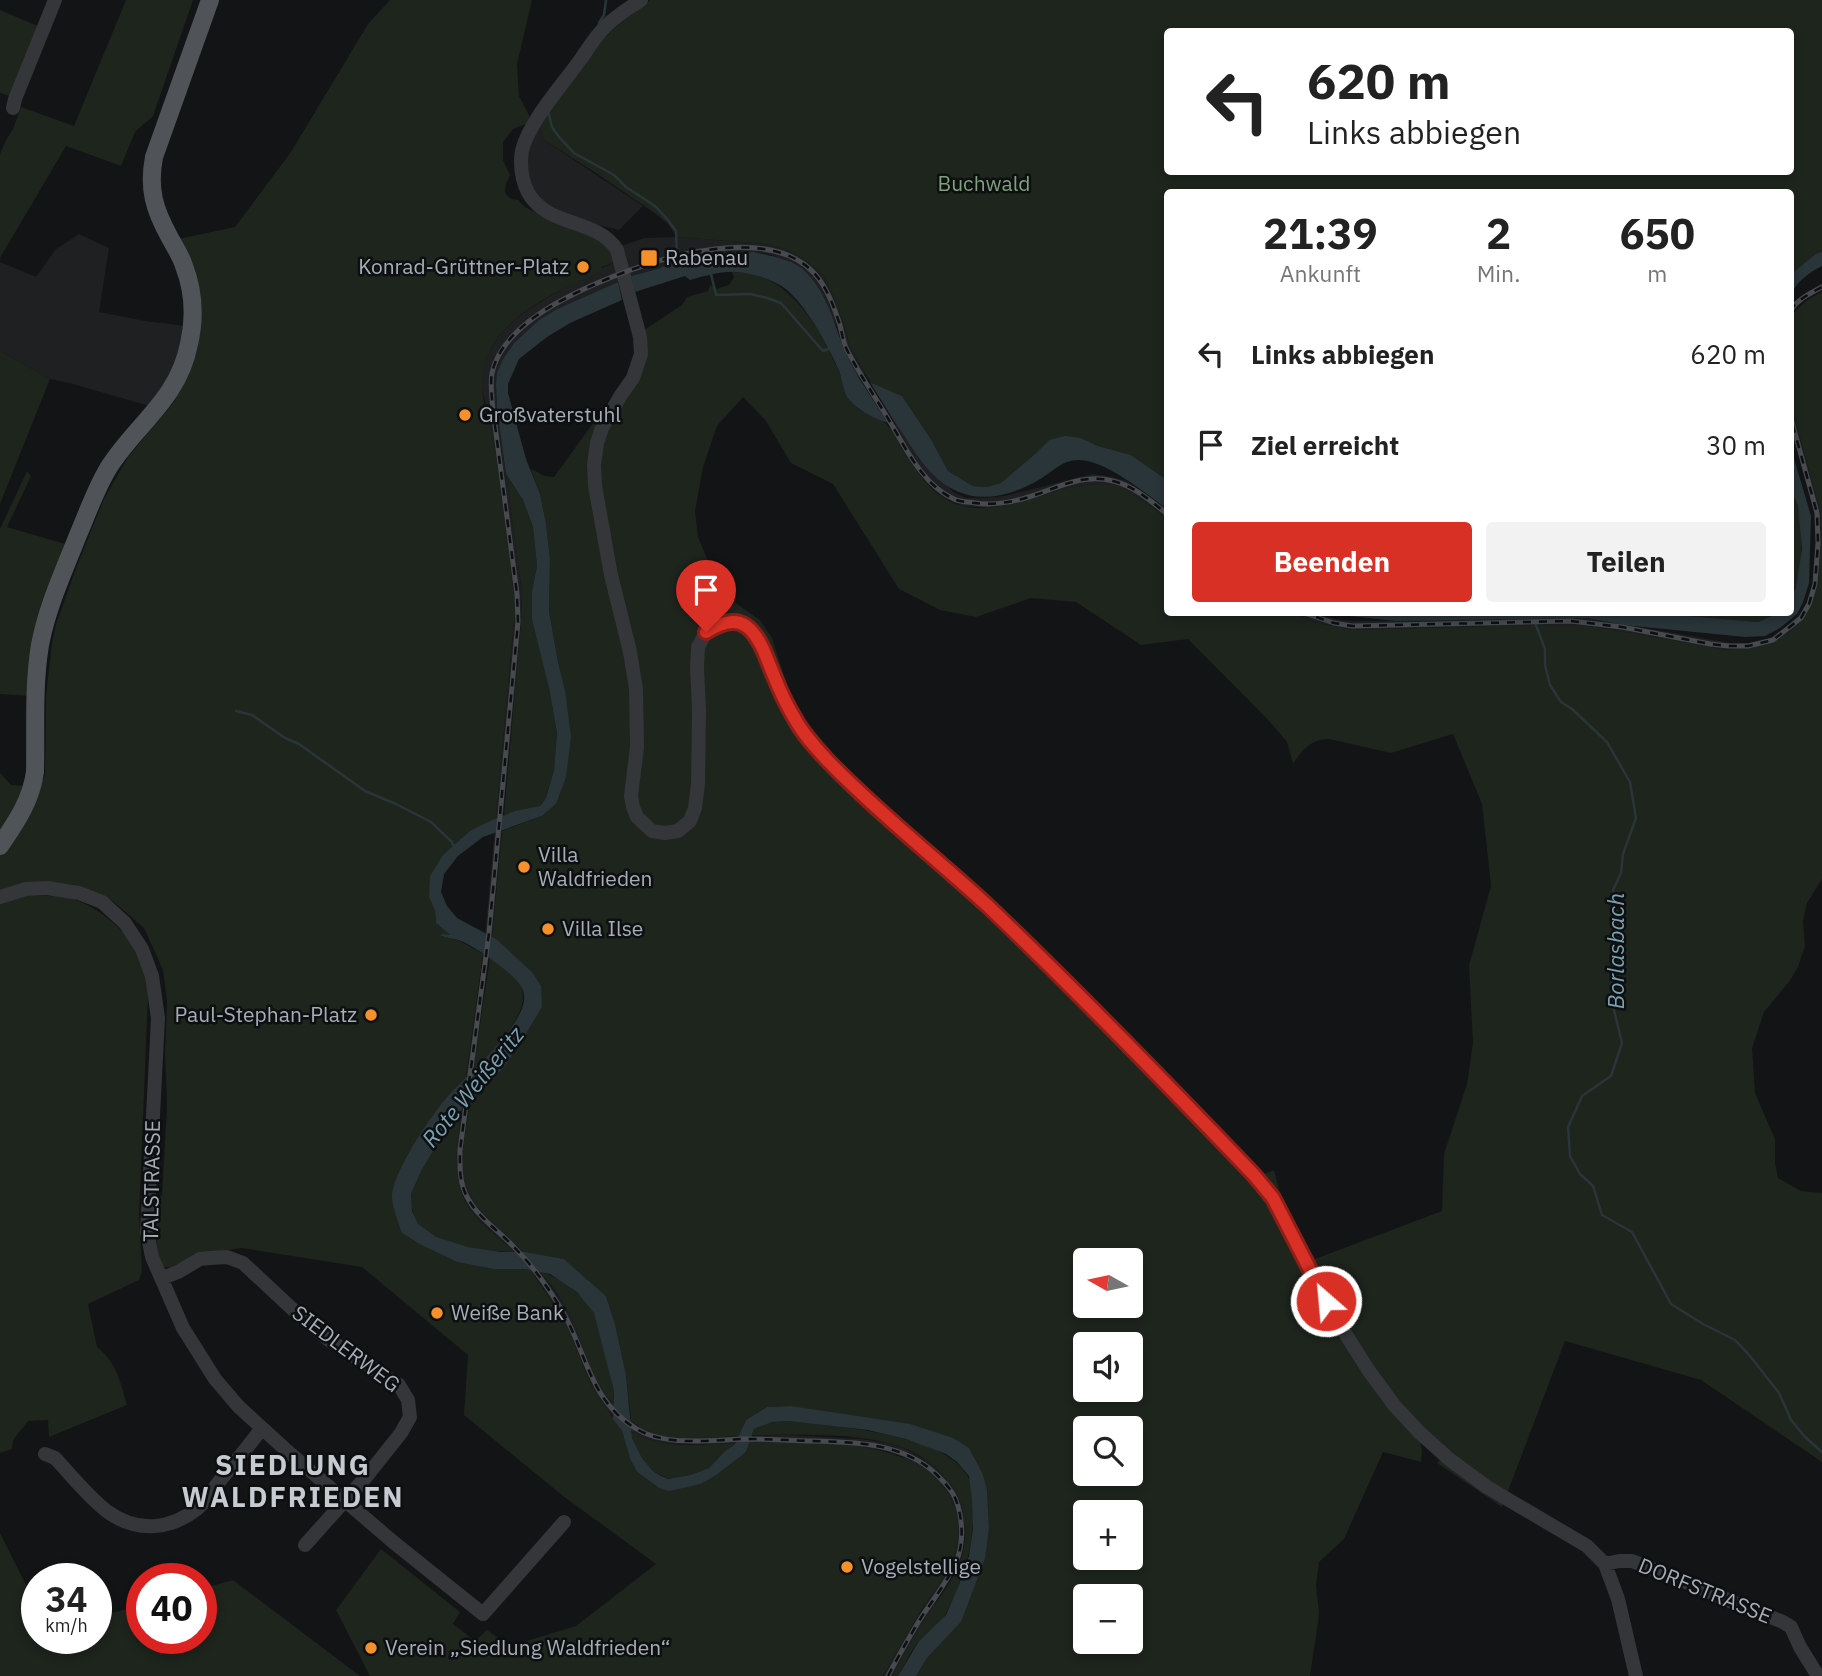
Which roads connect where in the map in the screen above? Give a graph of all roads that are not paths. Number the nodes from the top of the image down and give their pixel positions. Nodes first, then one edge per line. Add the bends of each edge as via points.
1 (55, 0) edge
2 (210, 0) edge
3 (641, 0) edge
4 (13, 108) dead end
5 (0, 846) edge
6 (0, 897) edge
7 (162, 1278) junction
8 (262, 1428) junction
9 (45, 1454) dead end
10 (346, 1500) junction
11 (564, 1522) dead end
12 (305, 1545) dead end
13 (1605, 1564) junction
14 (1636, 1676) edge
15 (1818, 1676) edge

1 - 4 street
2 - 5 main road via 151,173 155,206 184,264 192,293 189,346 173,387 107,470 52,601 37,669 34,785
3 - 13 street, DORFSTRASSE via 605,26 534,125 522,152 524,185 537,205 612,242 640,337 639,363 602,428 594,465 611,575 636,689 637,747 631,796 637,817 652,831 665,834 690,821 698,784 698,648 706,632 716,626 746,626 764,652 796,722 817,749 1048,965 1254,1175 1273,1198 1326,1301 1394,1405 1449,1459 1587,1546
6 - 7 street, TALSTRASSE via 26,889 79,893 102,902 125,923 142,949 152,976 158,1017 147,1232
7 - 8 street, TALSTRASSE via 183,1328 215,1379
7 - 10 street, SIEDLERWEG via 200,1259 228,1257 243,1263 329,1340 399,1385 408,1400 410,1417
8 - 9 street via 200,1506 165,1525 123,1521
8 - 10 street, TALSTRASSE
10 - 11 street, TALSTRASSE via 483,1614
10 - 12 street, SIEDLERWEG
13 - 14 street, DORFSTRASSE
13 - 15 street, DORFSTRASSE via 1632,1562 1783,1622

